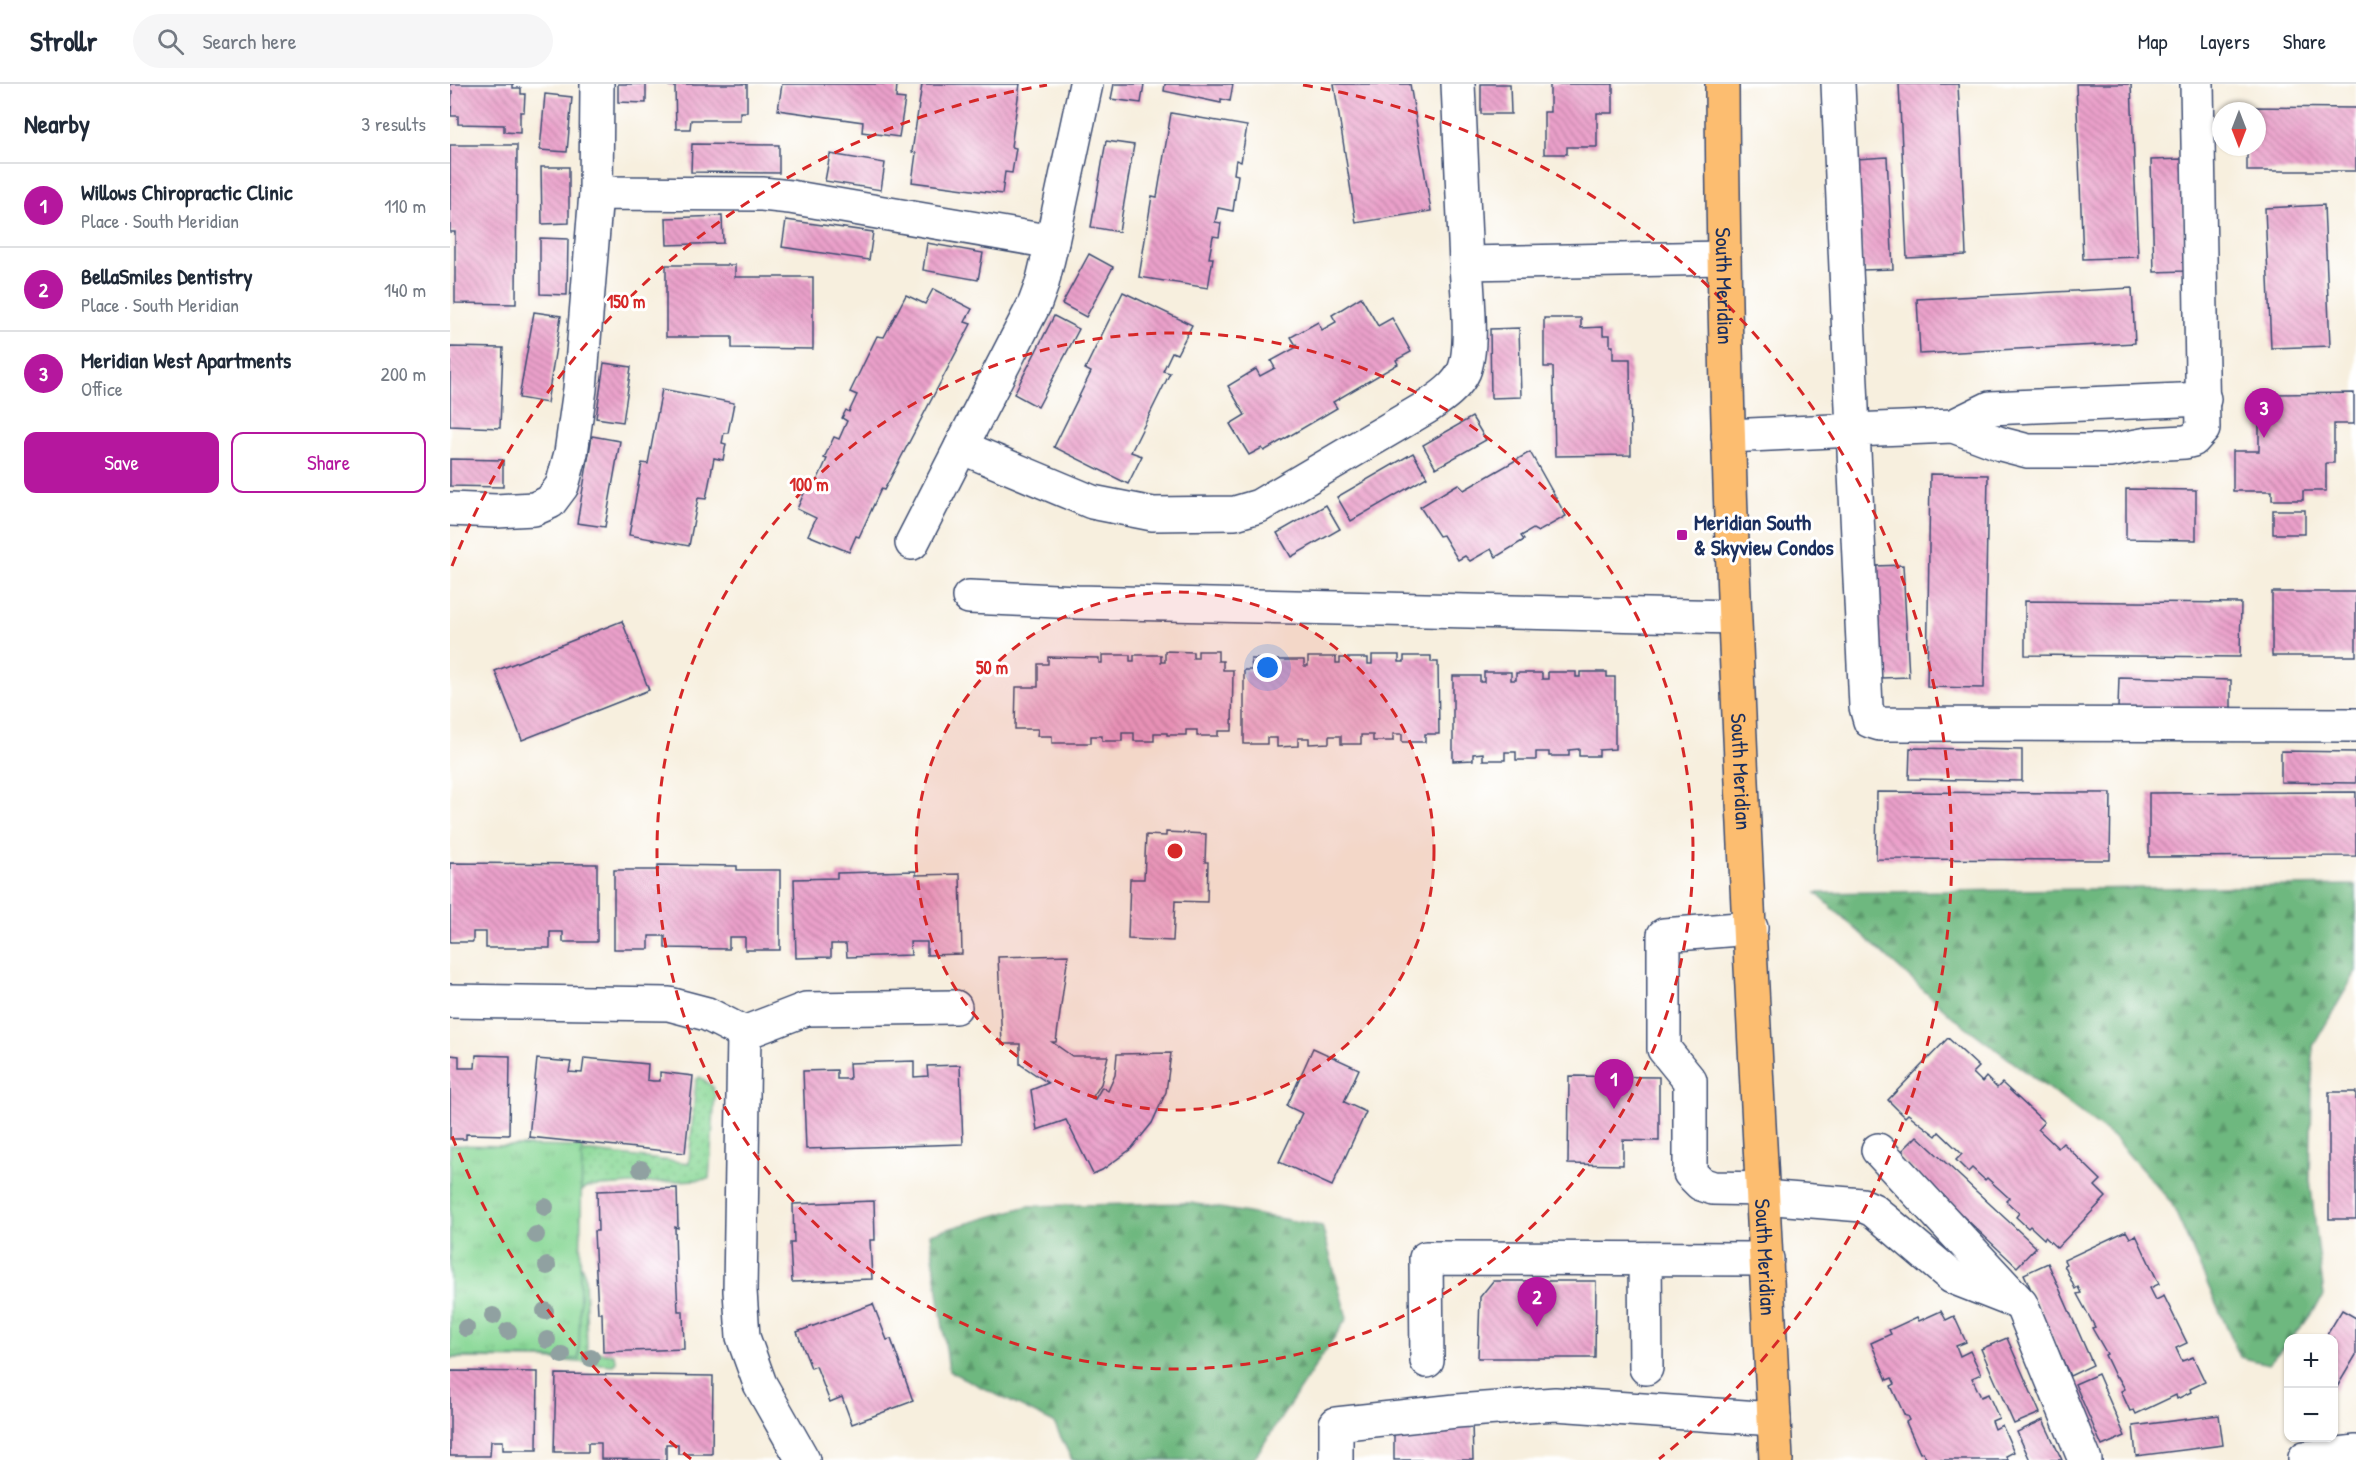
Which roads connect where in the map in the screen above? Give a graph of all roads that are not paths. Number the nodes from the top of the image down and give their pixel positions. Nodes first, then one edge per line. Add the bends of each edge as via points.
1 (597, 84) edge
2 (1086, 84) edge
3 (1458, 84) edge
4 (1722, 84) edge
5 (1838, 84) edge
6 (2197, 84) edge
7 (596, 193) junction
8 (1052, 242) junction
9 (1723, 258) junction
10 (1466, 264) junction
11 (2204, 399) junction
12 (1953, 426) junction
13 (1852, 430) junction
14 (1728, 436) junction
15 (962, 447) junction
16 (450, 509) edge
17 (912, 543) dead end
18 (969, 597) dead end
19 (1734, 618) junction
20 (2356, 725) edge
21 (1750, 928) junction
22 (450, 1001) edge
23 (955, 1007) dead end
24 (744, 1033) junction
25 (1878, 1150) dead end
26 (1764, 1193) junction
27 (1645, 1259) junction
28 (1767, 1259) junction
29 (2021, 1304) junction
30 (1427, 1361) dead end
31 (1647, 1368) dead end
32 (1774, 1419) junction
33 (2356, 1452) edge
34 (2301, 1459) edge
35 (803, 1460) edge
36 (1336, 1460) edge
37 (1776, 1460) edge
38 (2085, 1460) edge

1 - 7 street
2 - 8 street
3 - 10 street
4 - 9 main road, South Meridian
5 - 13 street
6 - 11 street
7 - 8 street via 771,195
7 - 16 street via 580,389 562,486 550,502 534,509
8 - 15 street via 1035,303
9 - 10 street
9 - 14 main road, South Meridian
10 - 15 street via 1469,348 1464,372 1449,391 1259,506 1236,513 1153,514 1092,502
11 - 12 street via 1990,408
11 - 12 street via 2203,429 2193,440 2110,451 2028,451
12 - 13 street
13 - 14 street
13 - 20 street via 1866,707 1870,721
14 - 19 main road, South Meridian
15 - 17 street
18 - 19 street
19 - 21 main road, South Meridian
21 - 26 main road, South Meridian
21 - 26 street via 1664,935 1664,1049 1690,1081 1690,1173 1701,1184 1713,1188
22 - 24 street via 669,1004 707,1014
23 - 24 street via 806,1009
24 - 35 street via 740,1291 743,1337 760,1384
25 - 29 street
26 - 28 main road, South Meridian
26 - 29 street via 1862,1205 1960,1282
27 - 28 street
27 - 30 street via 1426,1258
27 - 31 street
28 - 32 main road, South Meridian
29 - 38 street
32 - 36 street via 1555,1404 1456,1411 1336,1424
32 - 37 main road, South Meridian
33 - 34 street

